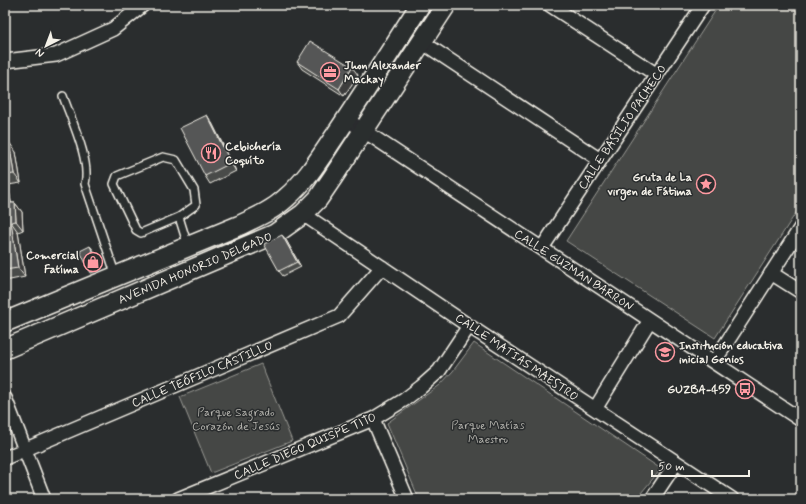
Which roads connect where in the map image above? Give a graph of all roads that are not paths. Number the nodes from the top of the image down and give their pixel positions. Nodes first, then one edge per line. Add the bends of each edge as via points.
1 (143, 5) edge
2 (420, 5) edge
3 (446, 5) edge
4 (550, 5) edge
5 (703, 5) edge
6 (422, 42) junction
7 (5, 61) edge
8 (657, 75) junction
9 (63, 96) dead end
10 (346, 119) junction
11 (364, 131) junction
12 (600, 160) junction
13 (303, 214) junction
14 (179, 217) junction
15 (801, 227) edge
16 (189, 246) junction
17 (542, 248) junction
18 (382, 267) junction
19 (771, 274) junction
20 (116, 276) junction
21 (801, 292) edge
22 (650, 320) junction
23 (5, 322) edge
24 (469, 326) junction
25 (5, 349) edge
26 (714, 362) junction
27 (5, 398) edge
28 (595, 409) junction
29 (374, 419) junction
30 (801, 420) edge
31 (24, 450) junction
32 (5, 458) edge
33 (676, 462) junction
34 (44, 499) edge
35 (178, 499) edge
36 (407, 499) edge
37 (652, 499) edge
38 (732, 499) edge

1 - 7 street via 113,29 56,55
2 - 10 street, AVENIDA HONORIO DELGADO
3 - 6 street, AVENIDA HONORIO DELGADO
4 - 8 street
5 - 8 street, CALLE BASILIO PACHECO
6 - 11 street, AVENIDA HONORIO DELGADO
6 - 12 street
8 - 12 street, CALLE BASILIO PACHECO
9 - 20 lane via 85,159 86,184
10 - 11 street, CALLE GUZMAN BARRON
10 - 16 street, AVENIDA HONORIO DELGADO via 306,178 285,199 263,214
11 - 13 street, AVENIDA HONORIO DELGADO via 322,193
11 - 17 street, CALLE GUZMAN BARRON
12 - 17 street, CALLE BASILIO PACHECO
13 - 18 street, CALLE MATIAS MAESTRO
13 - 25 street, AVENIDA HONORIO DELGADO via 275,234
14 - 14 lane via 196,205 194,190 176,160 163,157 117,176 114,184 136,230 141,233
14 - 16 lane
15 - 19 street
16 - 20 street, AVENIDA HONORIO DELGADO
17 - 22 street, CALLE GUZMAN BARRON
18 - 24 street, CALLE MATIAS MAESTRO
18 - 31 street, CALLE TEÓFILO CASTILLO via 339,316
19 - 21 street
19 - 26 street
20 - 23 street, AVENIDA HONORIO DELGADO
22 - 26 street, CALLE GUZMAN BARRON
22 - 28 street
24 - 28 street, CALLE MATIAS MAESTRO
24 - 29 street, CALLE DIEGO QUISPE TITO via 439,371 404,400
26 - 30 street, CALLE GUZMAN BARRON
27 - 31 street
28 - 33 street, CALLE MATIAS MAESTRO
29 - 35 street, CALLE DIEGO QUISPE TITO
29 - 36 street
31 - 32 street, CALLE TEÓFILO CASTILLO
31 - 34 street
33 - 37 street
33 - 38 street, CALLE MATIAS MAESTRO

